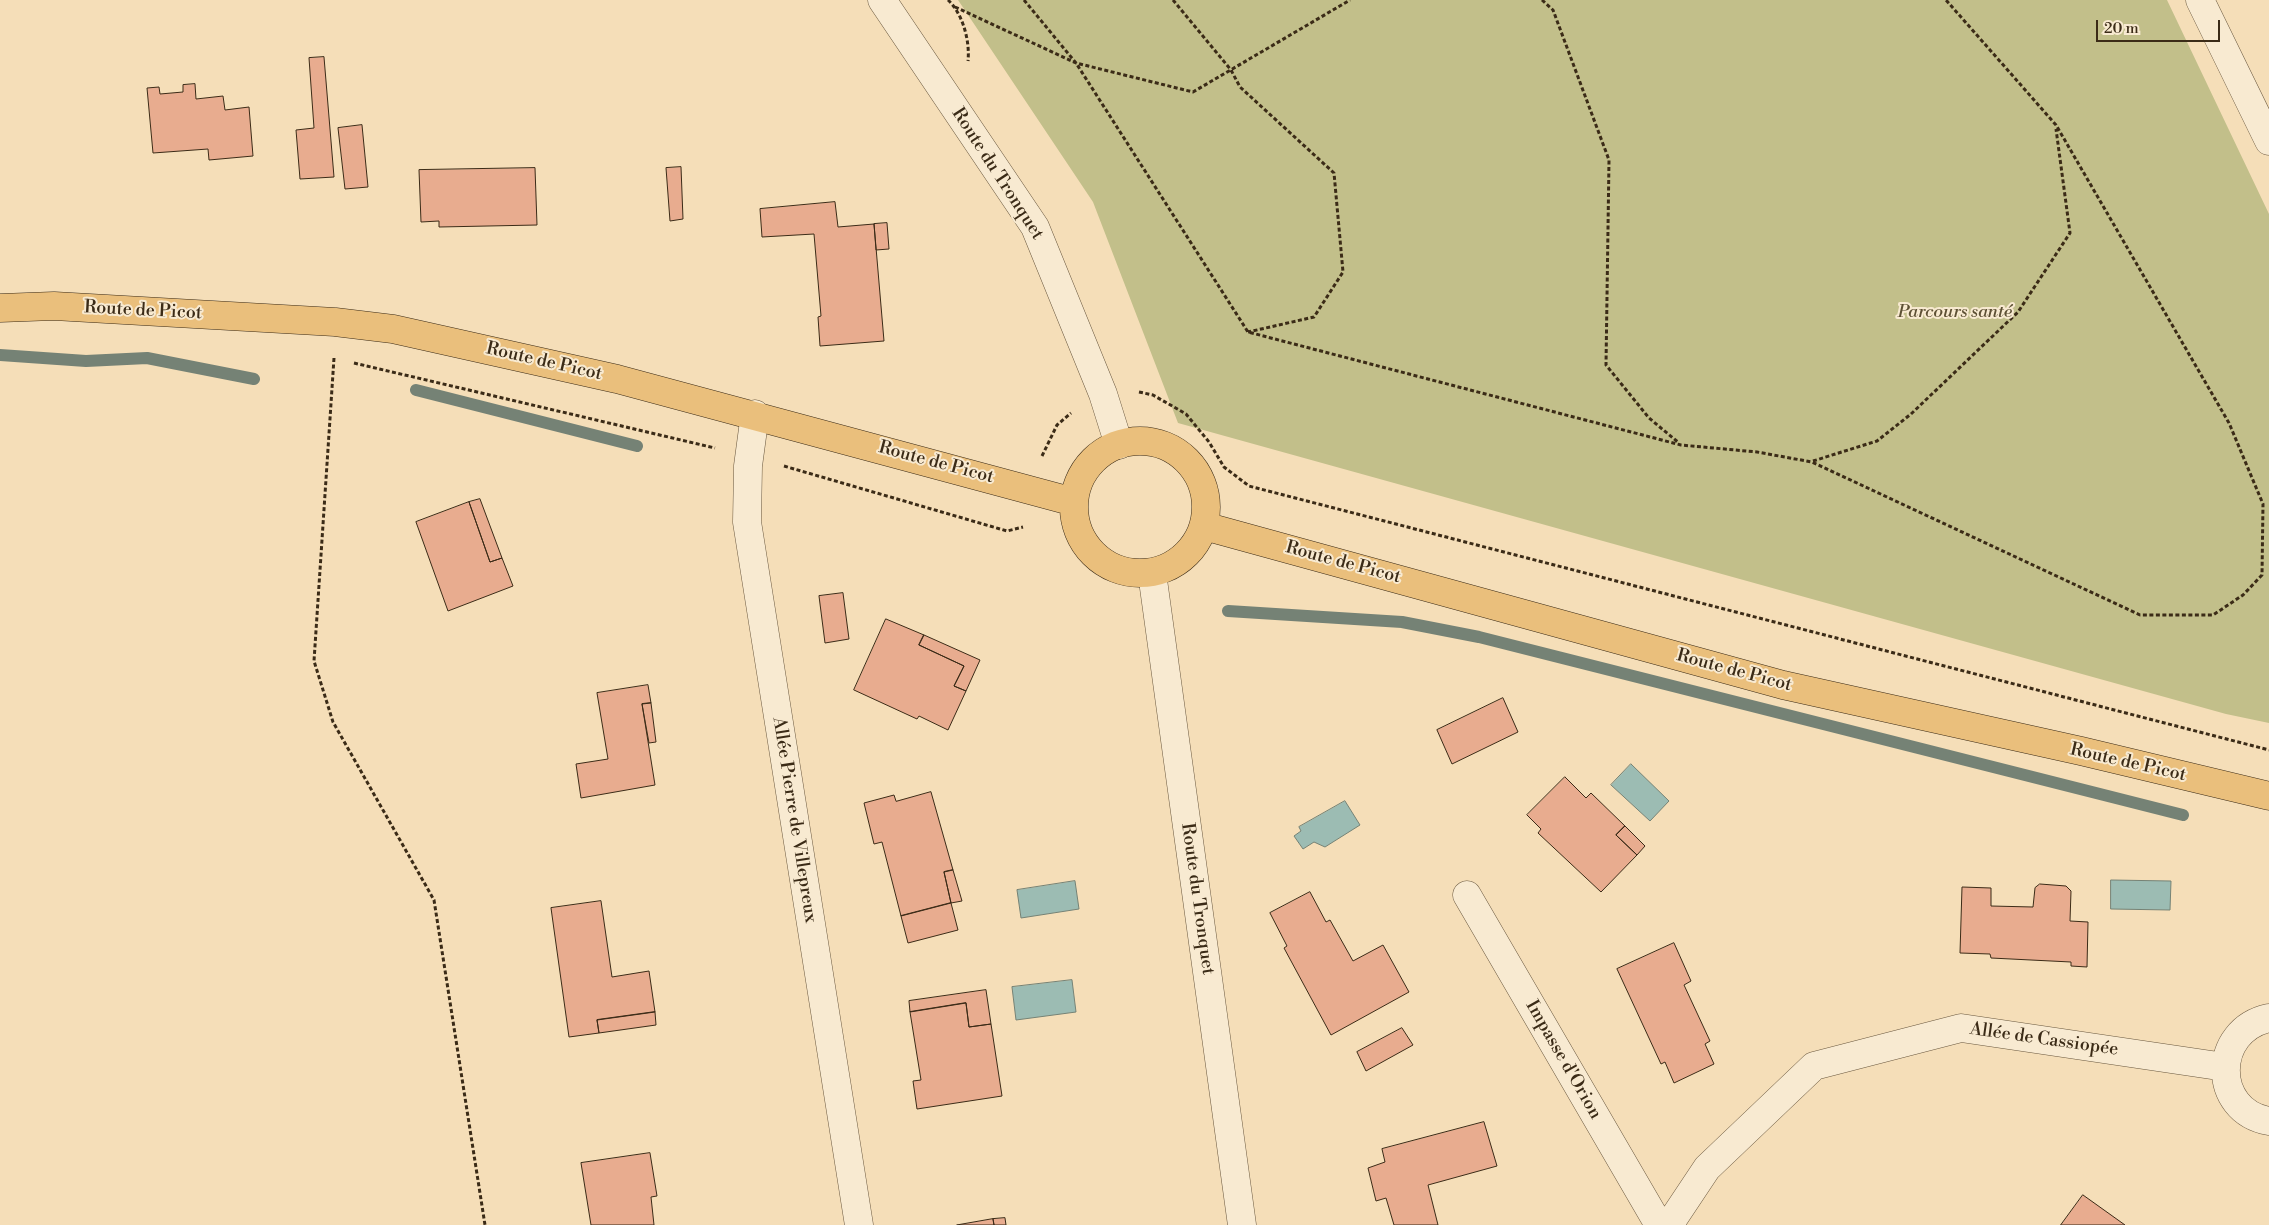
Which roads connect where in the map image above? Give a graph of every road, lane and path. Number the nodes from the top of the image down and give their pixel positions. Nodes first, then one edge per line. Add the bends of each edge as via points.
1 (882, 0) edge
2 (1024, 0) edge
3 (1173, 0) edge
4 (1350, 0) edge
5 (1542, 0) edge
6 (1946, 0) edge
7 (2200, 0) edge
8 (955, 7) dead end
9 (1076, 63) junction
10 (1231, 70) junction
11 (2056, 125) junction
12 (2269, 141) edge
13 (0, 308) edge
14 (1248, 332) junction
15 (326, 357) dead end
16 (334, 358) junction
17 (1103, 394) junction
18 (755, 414) junction
19 (1119, 445) junction
20 (1681, 445) junction
21 (709, 446) dead end
22 (1812, 462) junction
23 (1074, 502) junction
24 (1204, 526) junction
25 (1152, 573) junction
26 (2269, 750) edge
27 (2269, 796) edge
28 (1468, 895) dead end
29 (2269, 1018) edge
30 (2225, 1067) junction
31 (2269, 1121) edge
32 (485, 1225) edge
33 (859, 1225) edge
34 (1242, 1225) edge
35 (1659, 1225) edge
36 (1669, 1225) edge

1 - 17 street, Route du Tronquet via 1035,227
2 - 9 path
3 - 10 path
4 - 10 path
5 - 20 path via 1553,10 1609,160 1606,365 1649,418
6 - 11 path
7 - 12 street
8 - 9 path
9 - 10 path via 1193,92
9 - 14 path
10 - 14 path via 1240,87 1334,173 1343,272 1314,317
11 - 22 path via 2070,233 2018,312 1911,414 1877,441
11 - 22 path via 2229,423 2263,504 2262,575 2243,595 2212,615 2140,615
13 - 18 main road, Route de Picot via 64,306 336,322 393,329 617,379
14 - 20 path
15 - 16 path
16 - 21 path
16 - 32 path via 314,662 333,722 434,900
17 - 19 street, Route du Tronquet
17 - 26 path via 1126,389 1153,395 1186,414 1209,442 1224,468 1249,486
18 - 23 main road, Route de Picot
18 - 33 street, Allée Pierre de Villepreux via 748,466 746,522
19 - 23 main road via 1101,453 1088,466 1078,483
19 - 24 main road via 1139,441 1159,444 1178,453 1193,468 1203,486
20 - 22 path via 1757,452
23 - 25 main road via 1075,522 1095,556 1113,568 1132,573
24 - 25 main road via 1184,557 1170,567
24 - 27 main road, Route de Picot via 1783,684
25 - 34 street, Route du Tronquet
28 - 35 street, Impasse d'Orion
29 - 30 street via 2252,1023 2238,1034 2228,1049
30 - 31 street via 2227,1084 2234,1099 2246,1112
30 - 36 street, Allée de Cassiopée via 1960,1028 1814,1066 1707,1168

